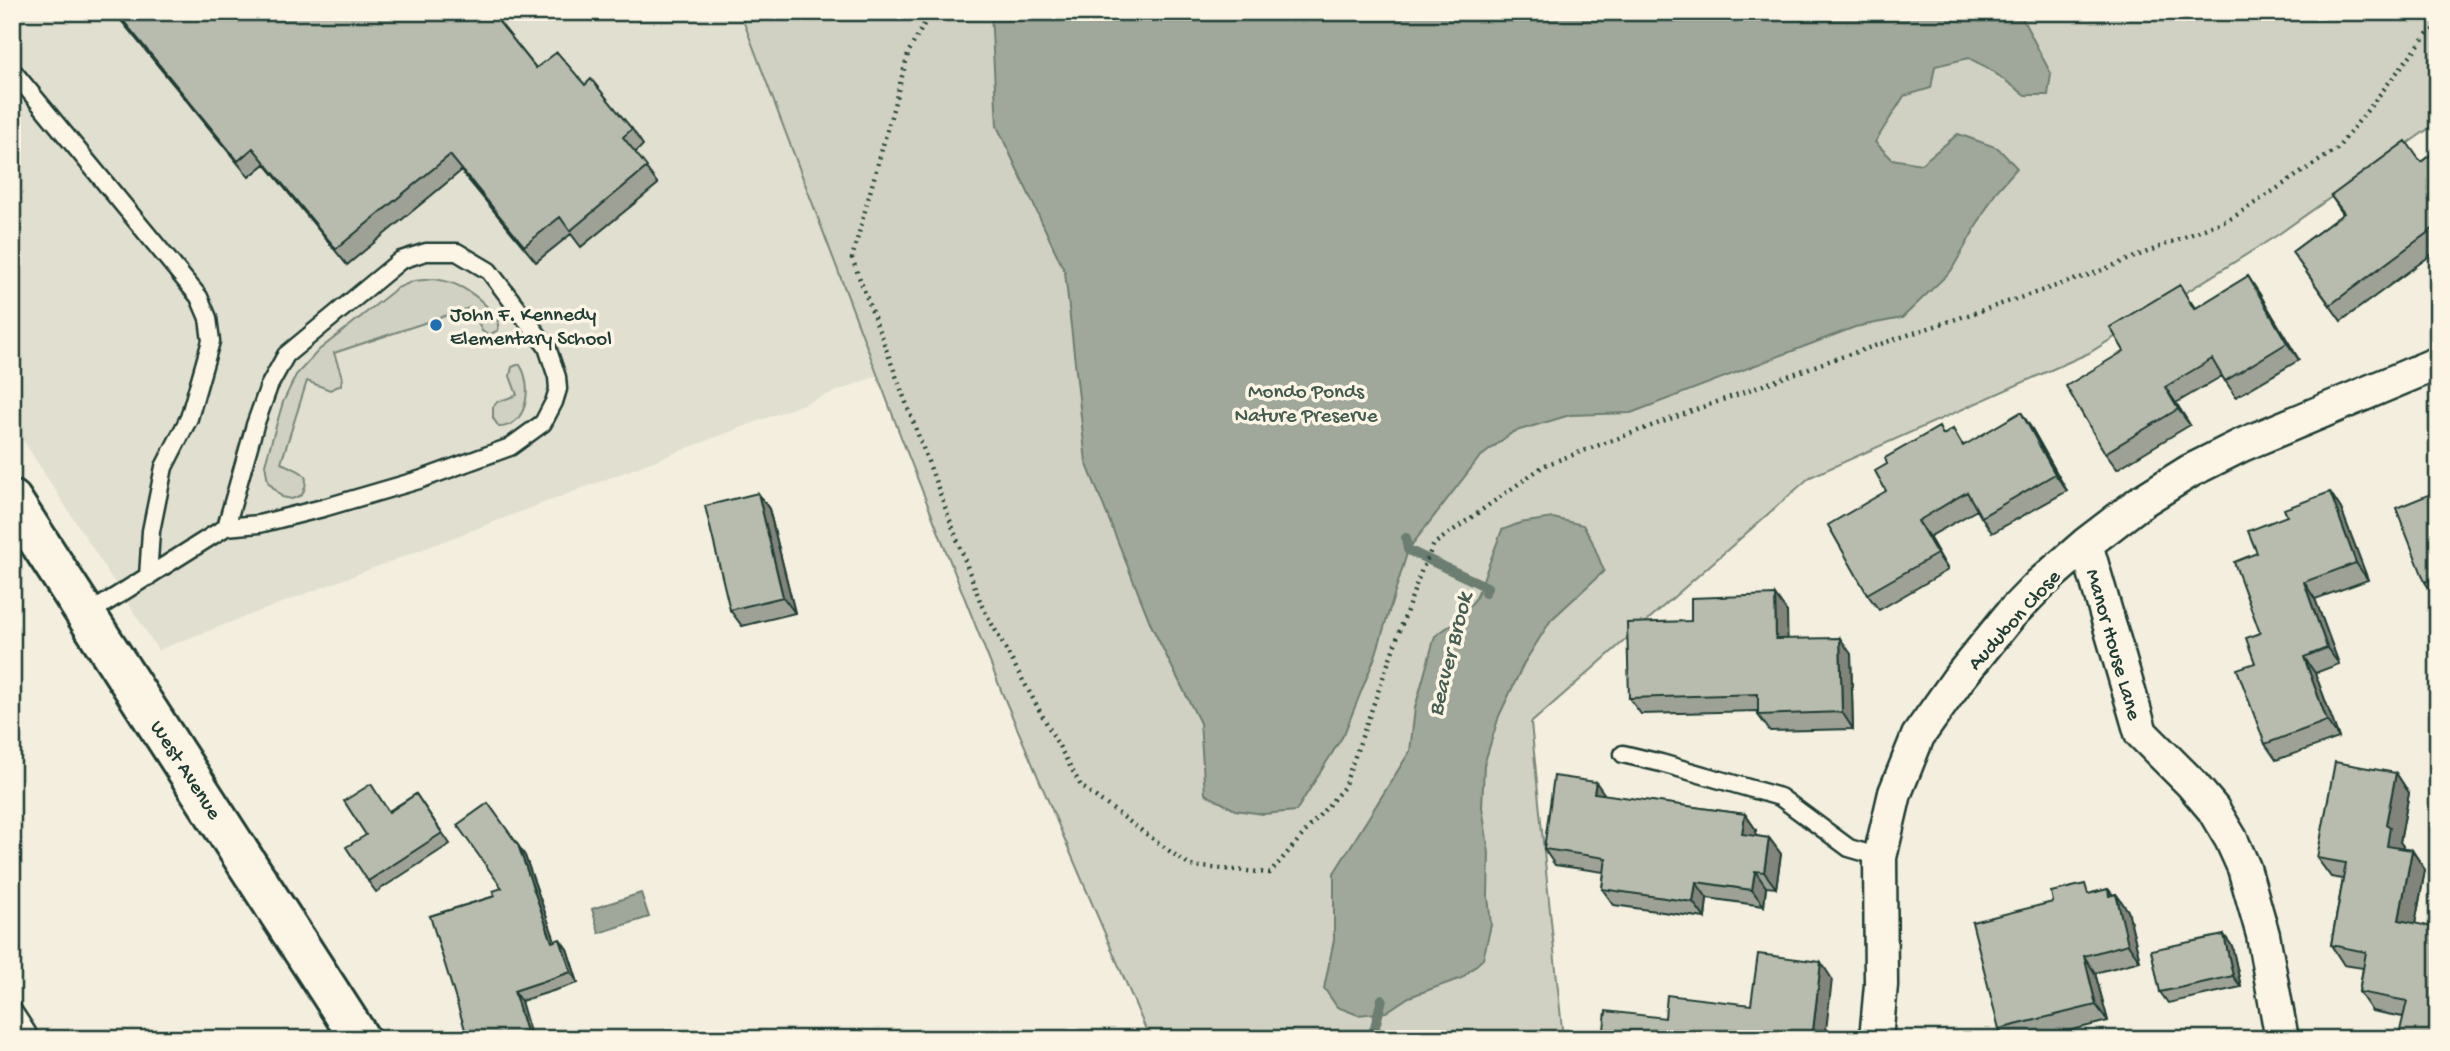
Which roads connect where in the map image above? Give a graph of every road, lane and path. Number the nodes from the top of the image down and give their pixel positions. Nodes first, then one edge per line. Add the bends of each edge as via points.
1 (930, 12) edge
2 (2438, 28) edge
3 (12, 70) edge
4 (2438, 363) edge
5 (12, 500) edge
6 (226, 527) junction
7 (2086, 544) junction
8 (148, 577) junction
9 (88, 614) junction
10 (1623, 754) dead end
11 (1881, 858) junction
12 (12, 1009) edge
13 (16, 1039) edge
14 (360, 1039) edge
15 (1876, 1039) edge
16 (2282, 1039) edge

1 - 2 path via 909,51 852,258 982,606 1081,786 1190,866 1270,873 1344,787 1434,544 1545,465 1823,363 2092,274 2232,218 2337,149 2427,34
3 - 8 lane via 199,297 208,318 211,341 202,378 189,418 164,467 151,531
4 - 7 street, Audubon Close via 2190,471
5 - 9 street, West Avenue
6 - 6 lane via 323,508 510,447 543,423 554,402 557,377 547,347 489,271 457,252 426,252 401,260 285,355 255,425
6 - 8 lane
7 - 11 street, Audubon Close via 2039,583 2010,615 1918,736 1895,793
7 - 16 street, Manor House Lane via 2141,733 2213,809 2244,868 2263,934
8 - 9 lane
9 - 14 street, West Avenue
10 - 11 lane via 1780,797 1849,848
11 - 15 street, Audubon Close via 1881,985
12 - 13 lane via 27,1032

